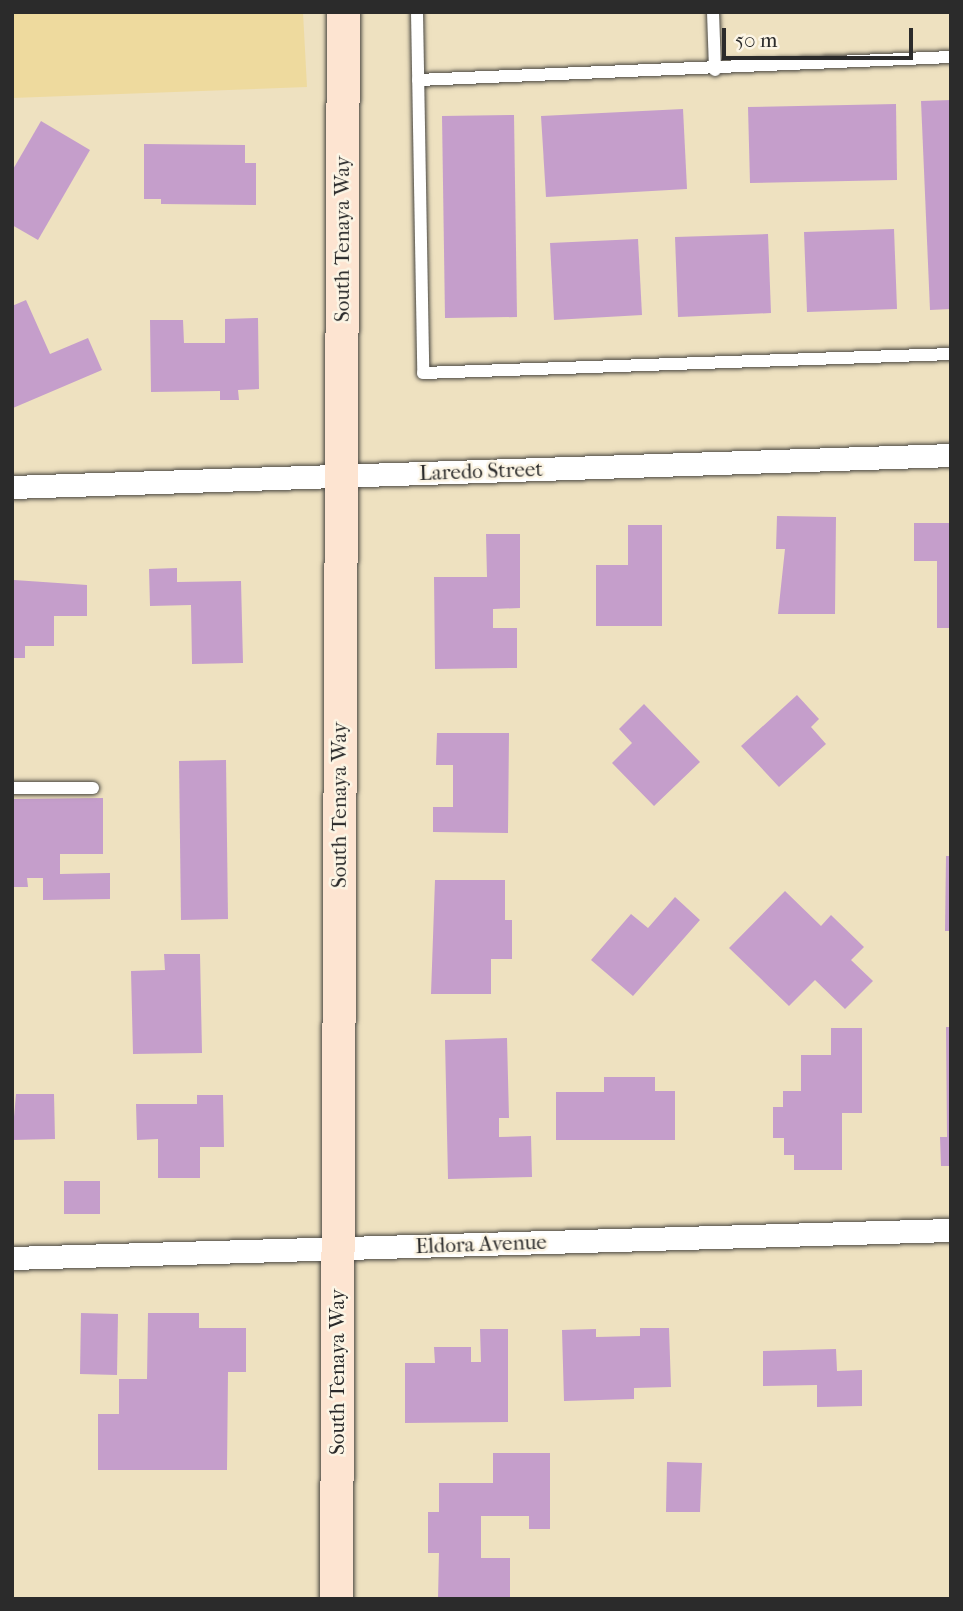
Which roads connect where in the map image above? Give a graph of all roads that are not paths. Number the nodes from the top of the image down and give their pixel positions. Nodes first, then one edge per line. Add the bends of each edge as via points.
1 (344, 12) edge
2 (352, 12) edge
3 (417, 12) edge
4 (713, 12) edge
5 (951, 57) edge
6 (715, 70) junction
7 (418, 80) junction
8 (951, 354) edge
9 (951, 455) edge
10 (340, 475) junction
11 (12, 487) edge
12 (12, 788) edge
13 (93, 788) dead end
14 (951, 1230) edge
15 (337, 1248) junction
16 (12, 1258) edge
17 (336, 1599) edge

1 - 2 lane
1 - 10 street, South Tenaya Way
3 - 7 lane
4 - 6 lane
5 - 6 lane
6 - 7 lane
7 - 8 lane via 424,373
9 - 10 street, Laredo Street
10 - 11 street, Laredo Street
10 - 15 street, South Tenaya Way
12 - 13 lane
14 - 15 street, Eldora Avenue
15 - 16 street, Eldora Avenue
15 - 17 street, South Tenaya Way

